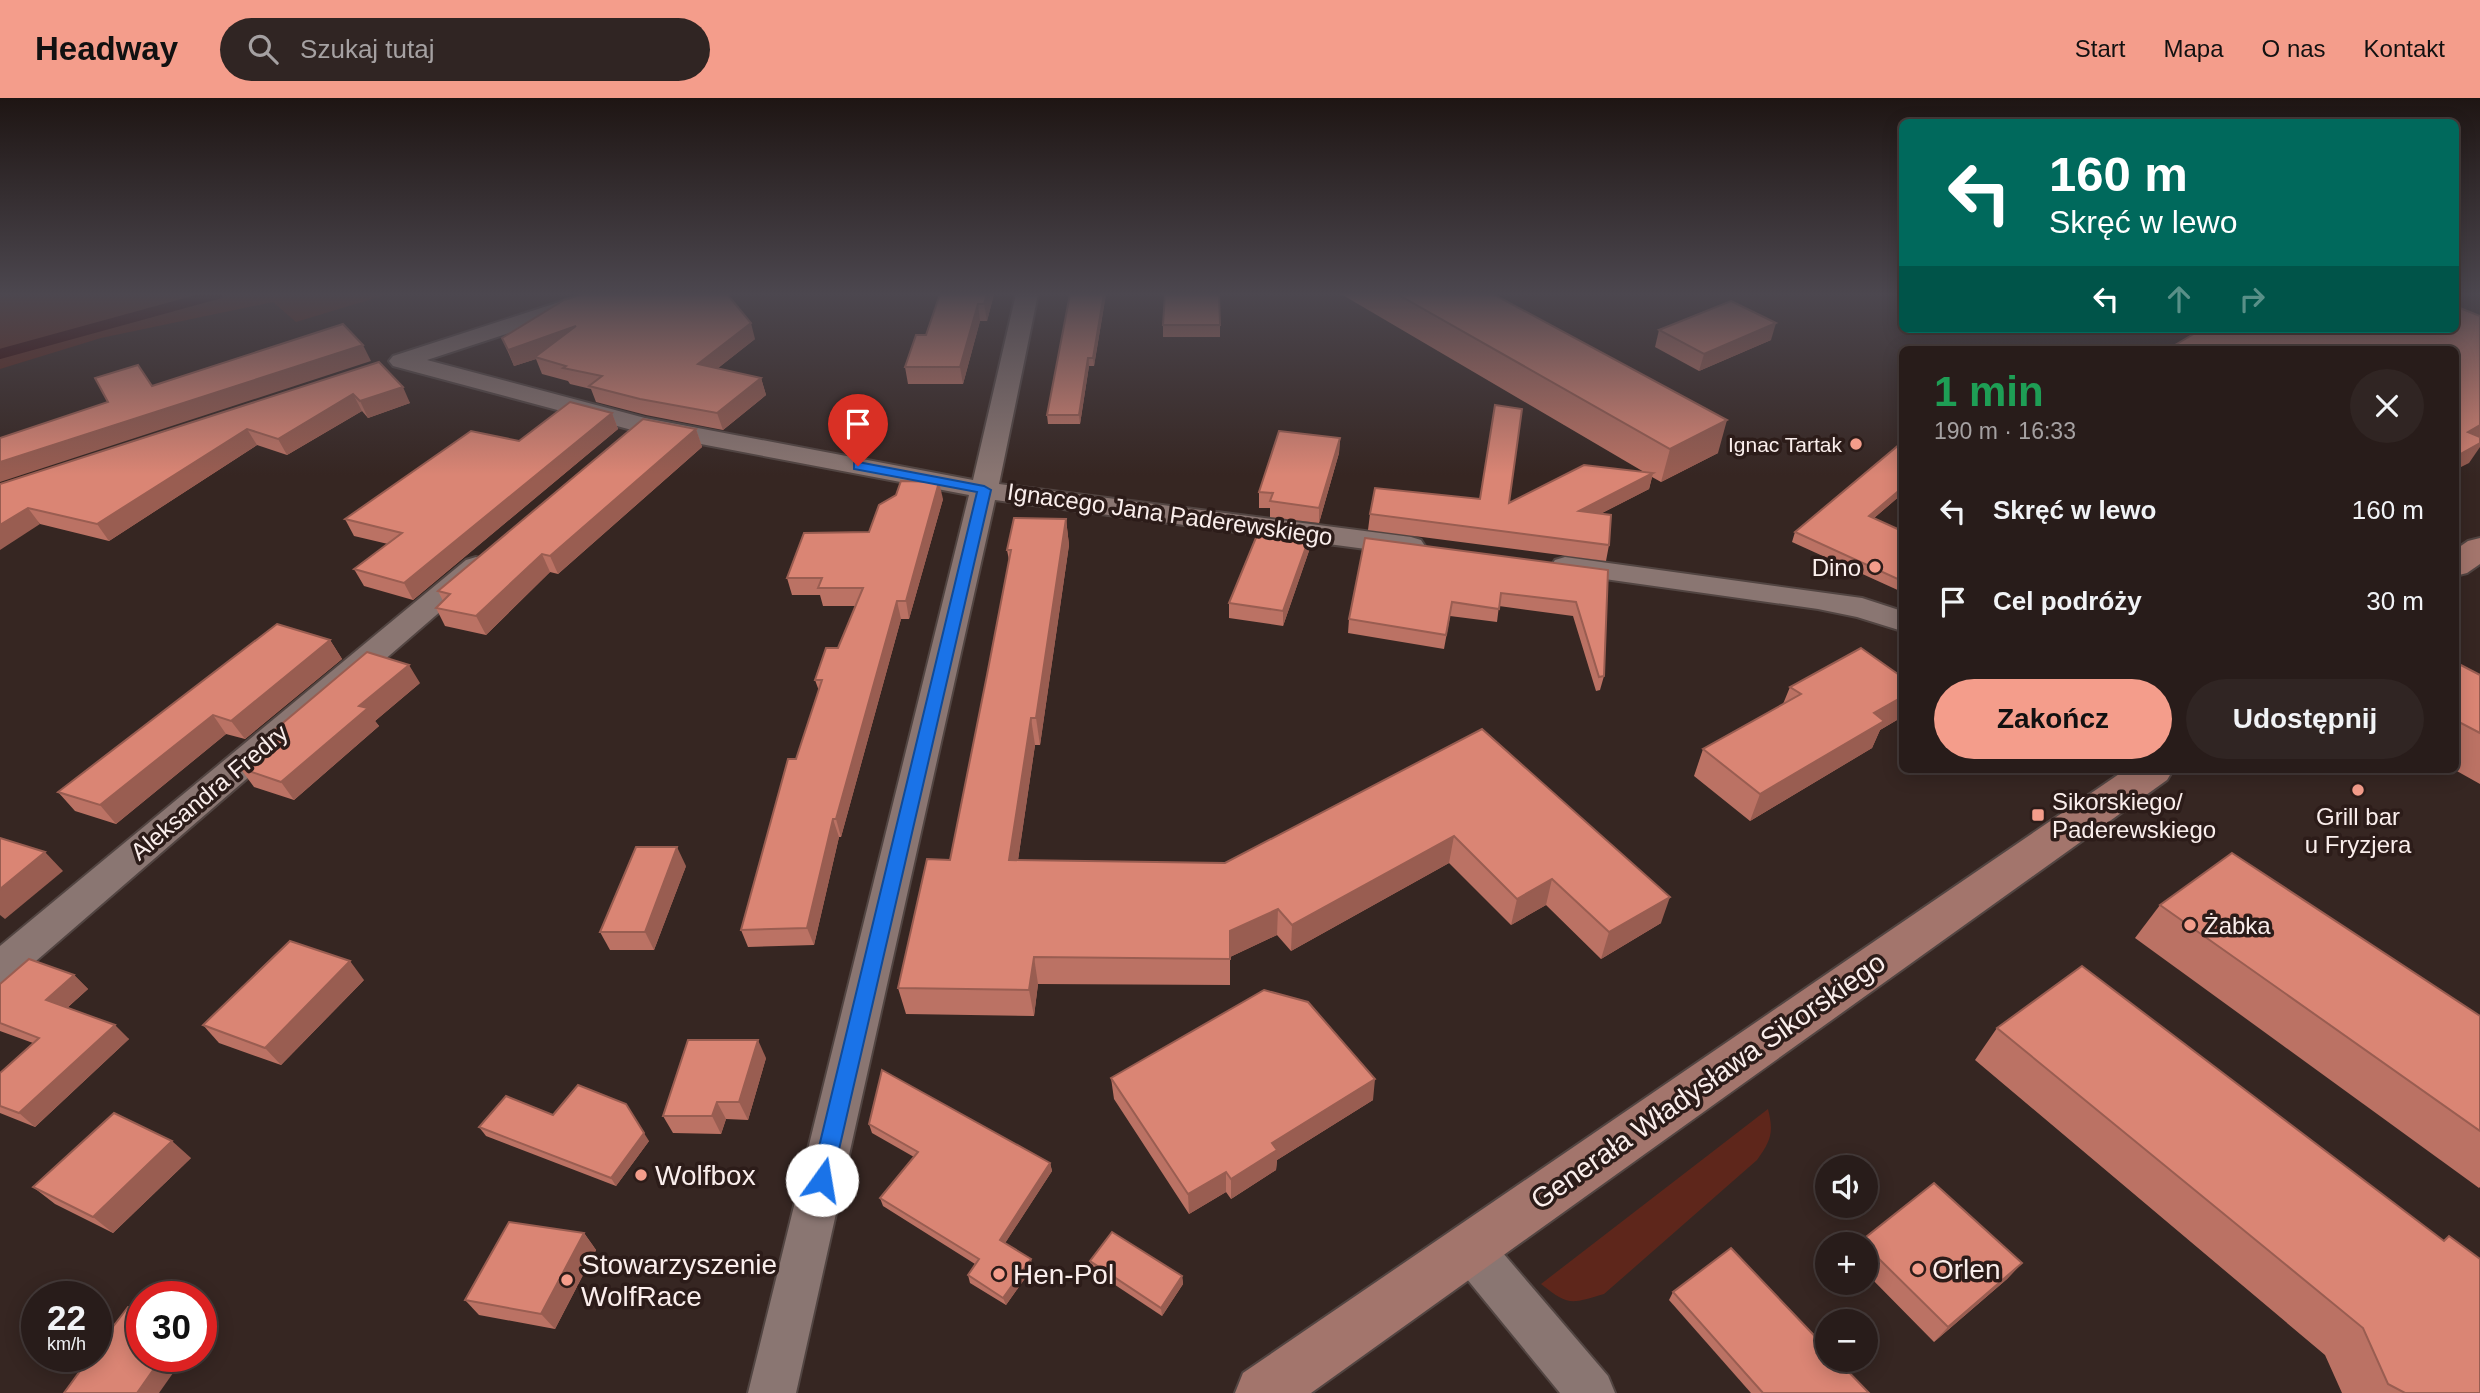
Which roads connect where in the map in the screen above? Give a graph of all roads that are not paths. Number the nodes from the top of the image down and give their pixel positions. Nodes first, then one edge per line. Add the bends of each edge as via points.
1 (419, 354) edge
2 (1014, 354) edge
3 (402, 360) junction
4 (377, 369) edge
5 (643, 425) junction
6 (611, 452) edge
7 (984, 490) junction
8 (2480, 548) edge
9 (1431, 549) edge
10 (495, 550) edge
11 (1542, 563) edge
12 (2459, 563) edge
13 (1899, 620) edge
14 (2149, 773) edge
15 (0, 969) edge
16 (1469, 1247) junction
17 (772, 1393) edge
18 (1263, 1393) edge
19 (1591, 1393) edge

1 - 3 street
2 - 7 street
3 - 4 street
3 - 5 street, Ignacego Jana Paderewskiego
5 - 6 street
5 - 7 street, Ignacego Jana Paderewskiego
7 - 9 street, Ignacego Jana Paderewskiego
7 - 17 street
8 - 12 main road
10 - 15 street, Aleksandra Fredry
11 - 13 street via 1818,600
14 - 16 main road, Generała Władysława Sikorskiego
16 - 18 main road, Generała Władysława Sikorskiego
16 - 19 street

